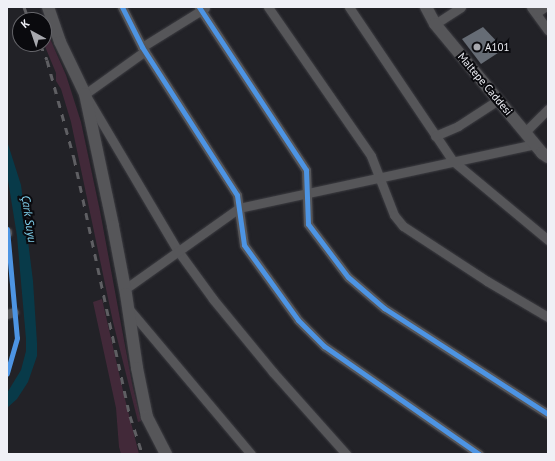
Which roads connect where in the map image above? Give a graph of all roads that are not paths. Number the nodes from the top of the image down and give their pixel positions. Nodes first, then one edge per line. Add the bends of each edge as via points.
1 (48, 7) edge
2 (122, 7) edge
3 (268, 7) edge
4 (350, 7) edge
5 (426, 7) edge
6 (461, 7) edge
7 (544, 7) edge
8 (202, 8) edge
9 (534, 10) edge
10 (435, 24) junction
11 (548, 30) edge
12 (144, 49) junction
13 (85, 94) junction
14 (498, 100) junction
15 (548, 109) edge
16 (525, 132) junction
17 (435, 136) junction
18 (534, 144) junction
19 (548, 157) edge
20 (453, 161) junction
21 (381, 178) junction
22 (307, 192) junction
23 (239, 208) junction
24 (548, 240) edge
25 (178, 251) junction
26 (125, 289) junction
27 (128, 308) junction
28 (548, 317) edge
29 (548, 414) edge
30 (166, 454) edge
31 (251, 454) edge
32 (346, 454) edge
33 (479, 454) edge

1 - 13 street via 60,42
2 - 12 street
3 - 21 street via 371,156
4 - 17 street
5 - 10 street, Maltepe Caddesi
6 - 10 street
7 - 9 street
8 - 12 street
8 - 22 street via 306,170
9 - 11 street
10 - 14 street, Maltepe Caddesi
12 - 13 street
12 - 23 street via 237,195
13 - 25 street
13 - 26 street
14 - 16 street, Maltepe Caddesi
14 - 17 street via 458,126
15 - 16 street
16 - 18 street, Maltepe Caddesi
17 - 20 street
18 - 19 street, Maltepe Caddesi
18 - 20 street
20 - 21 street
20 - 24 street
21 - 22 street
21 - 28 street via 394,215 403,226
22 - 23 street
22 - 29 street via 308,224 348,277 384,308
23 - 25 street
23 - 33 street via 244,245 298,320 324,346
25 - 26 street
25 - 32 street via 213,299 273,372
26 - 27 street
27 - 30 street via 147,417
27 - 31 street

